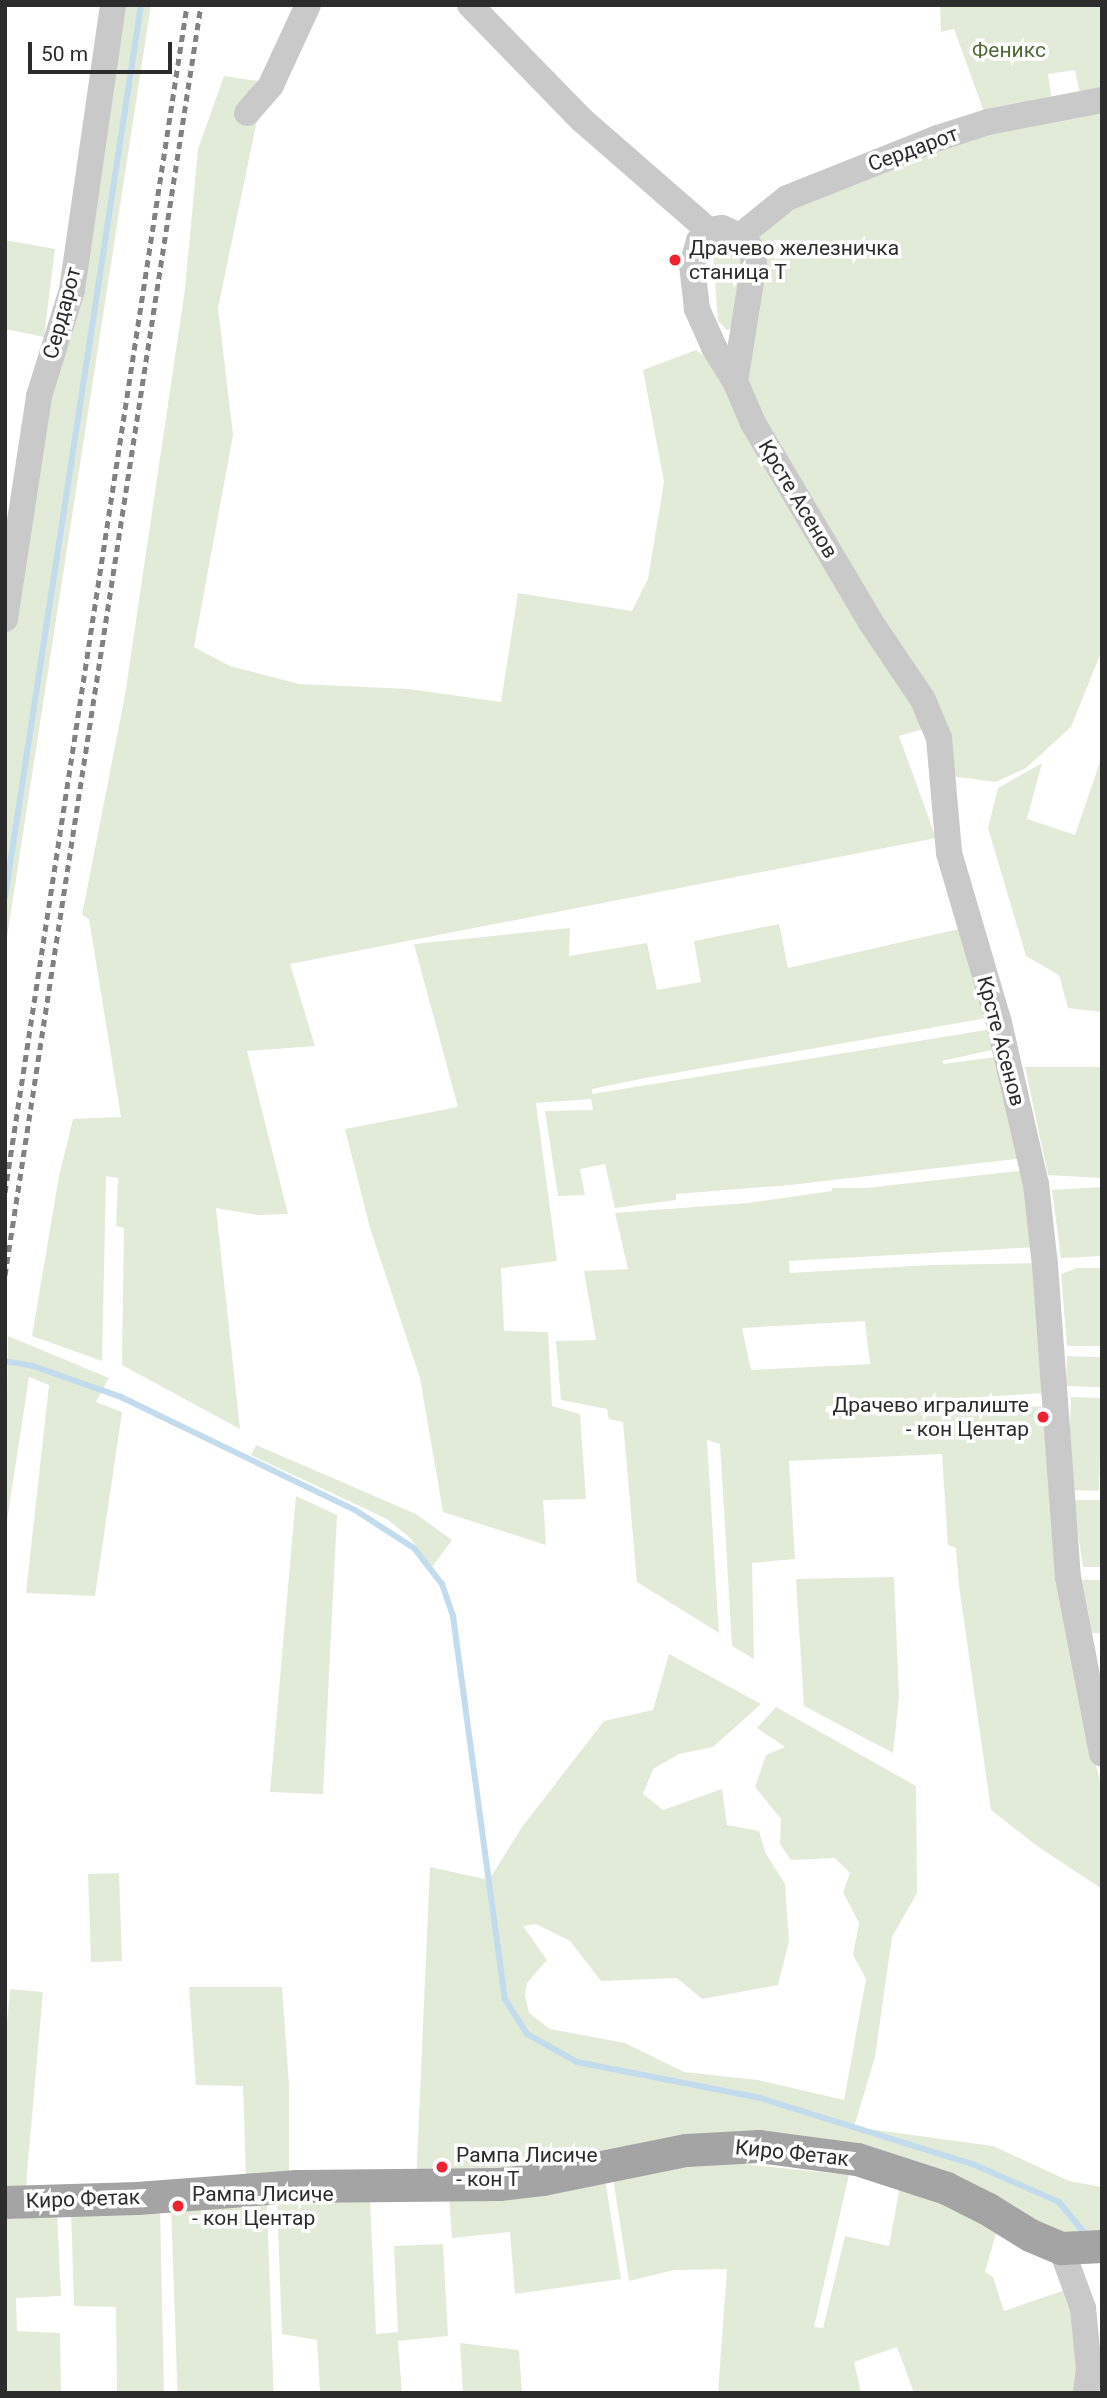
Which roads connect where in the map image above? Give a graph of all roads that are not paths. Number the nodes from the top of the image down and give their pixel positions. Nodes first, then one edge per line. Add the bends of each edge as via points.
1 (113, 5) edge
2 (308, 5) edge
3 (470, 5) edge
4 (1102, 100) edge
5 (247, 113) dead end
6 (708, 230) junction
7 (740, 236) junction
8 (735, 381) junction
9 (5, 619) edge
10 (1092, 1642) edge
11 (1102, 1754) edge
12 (5, 2202) edge
13 (1102, 2246) edge
14 (1061, 2248) junction
15 (1087, 2391) edge

1 - 9 street, Сердарот via 72,290 38,396
2 - 5 street via 271,85
3 - 6 street via 582,120
4 - 7 street, Сердарот via 988,122 938,138 787,198
6 - 7 street via 722,228
6 - 8 street, Крсте Асенов via 699,241 692,265 697,309
7 - 8 street via 750,247 754,263
8 - 10 street, Крсте Асенов via 752,423 870,621 923,700 939,738 949,853 999,1023 1036,1184 1068,1577
10 - 11 street, Крсте Асенов
12 - 14 main road, Киро Фетак via 297,2186 499,2184 685,2150 759,2146 857,2159 946,2188
13 - 14 main road, Киро Фетак
14 - 15 street via 1083,2308

